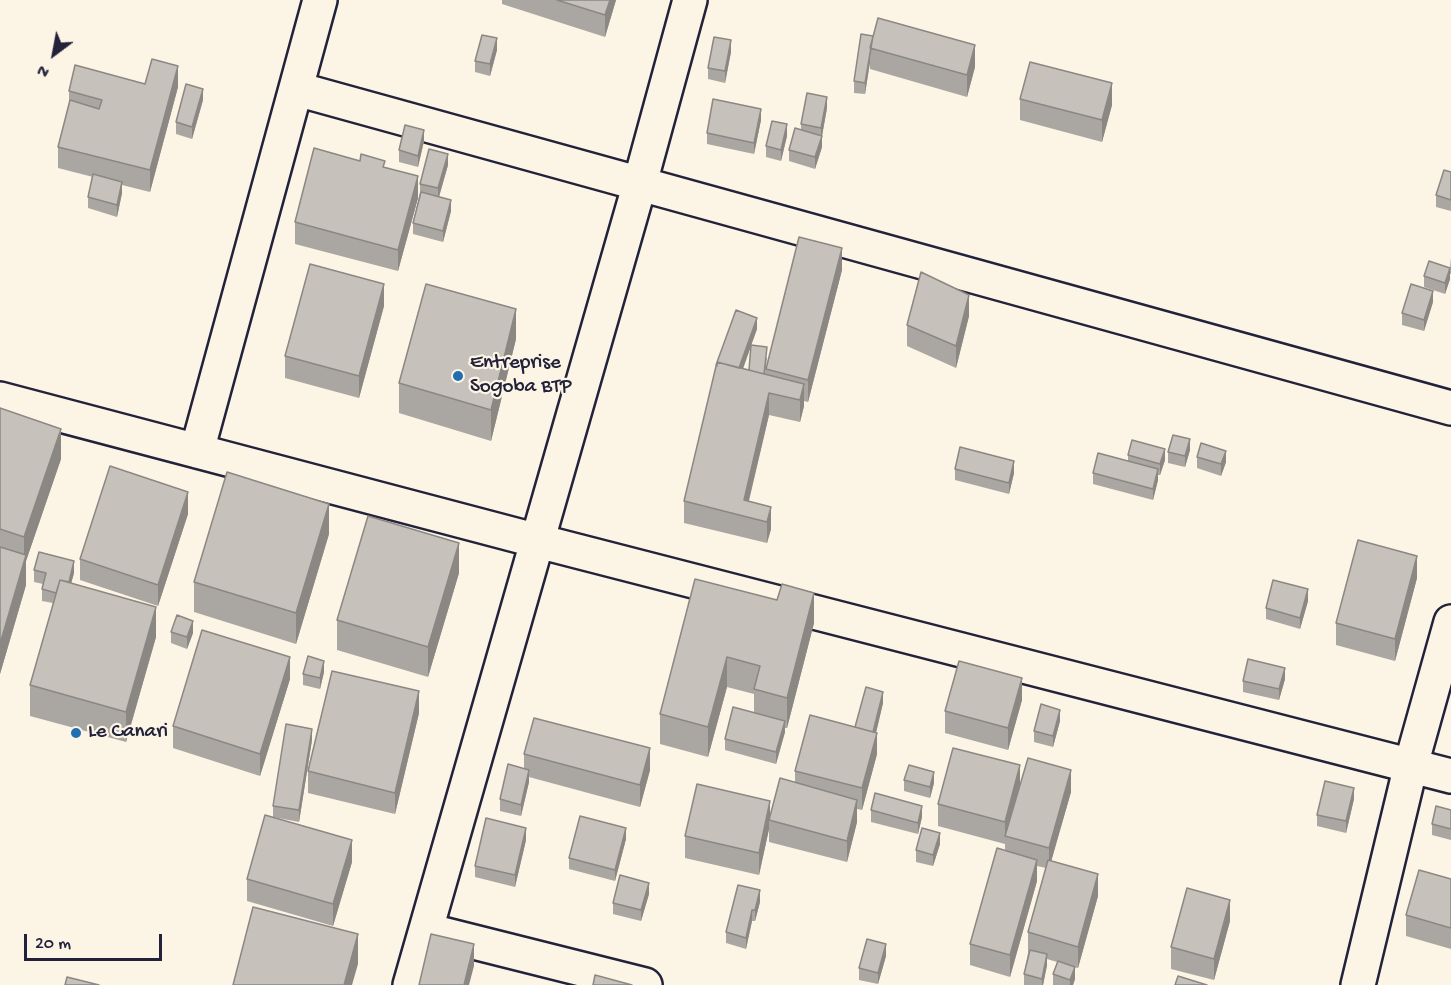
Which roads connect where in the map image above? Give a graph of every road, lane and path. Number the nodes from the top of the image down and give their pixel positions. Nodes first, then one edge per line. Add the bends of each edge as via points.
1 (320, 0) edge
2 (690, 0) edge
3 (297, 89) junction
4 (640, 183) junction
5 (0, 399) edge
6 (1451, 408) edge
7 (197, 451) junction
8 (538, 541) junction
9 (1451, 622) edge
10 (1411, 765) junction
11 (1451, 776) edge
12 (426, 930) junction
13 (410, 985) edge
14 (645, 985) edge
15 (1358, 985) edge

1 - 3 street
2 - 4 street
3 - 4 street
3 - 7 street
4 - 6 street
4 - 8 street
5 - 7 street
7 - 8 street
8 - 10 street
8 - 12 street
9 - 10 street
10 - 11 street
10 - 15 street
12 - 13 street
12 - 14 street

